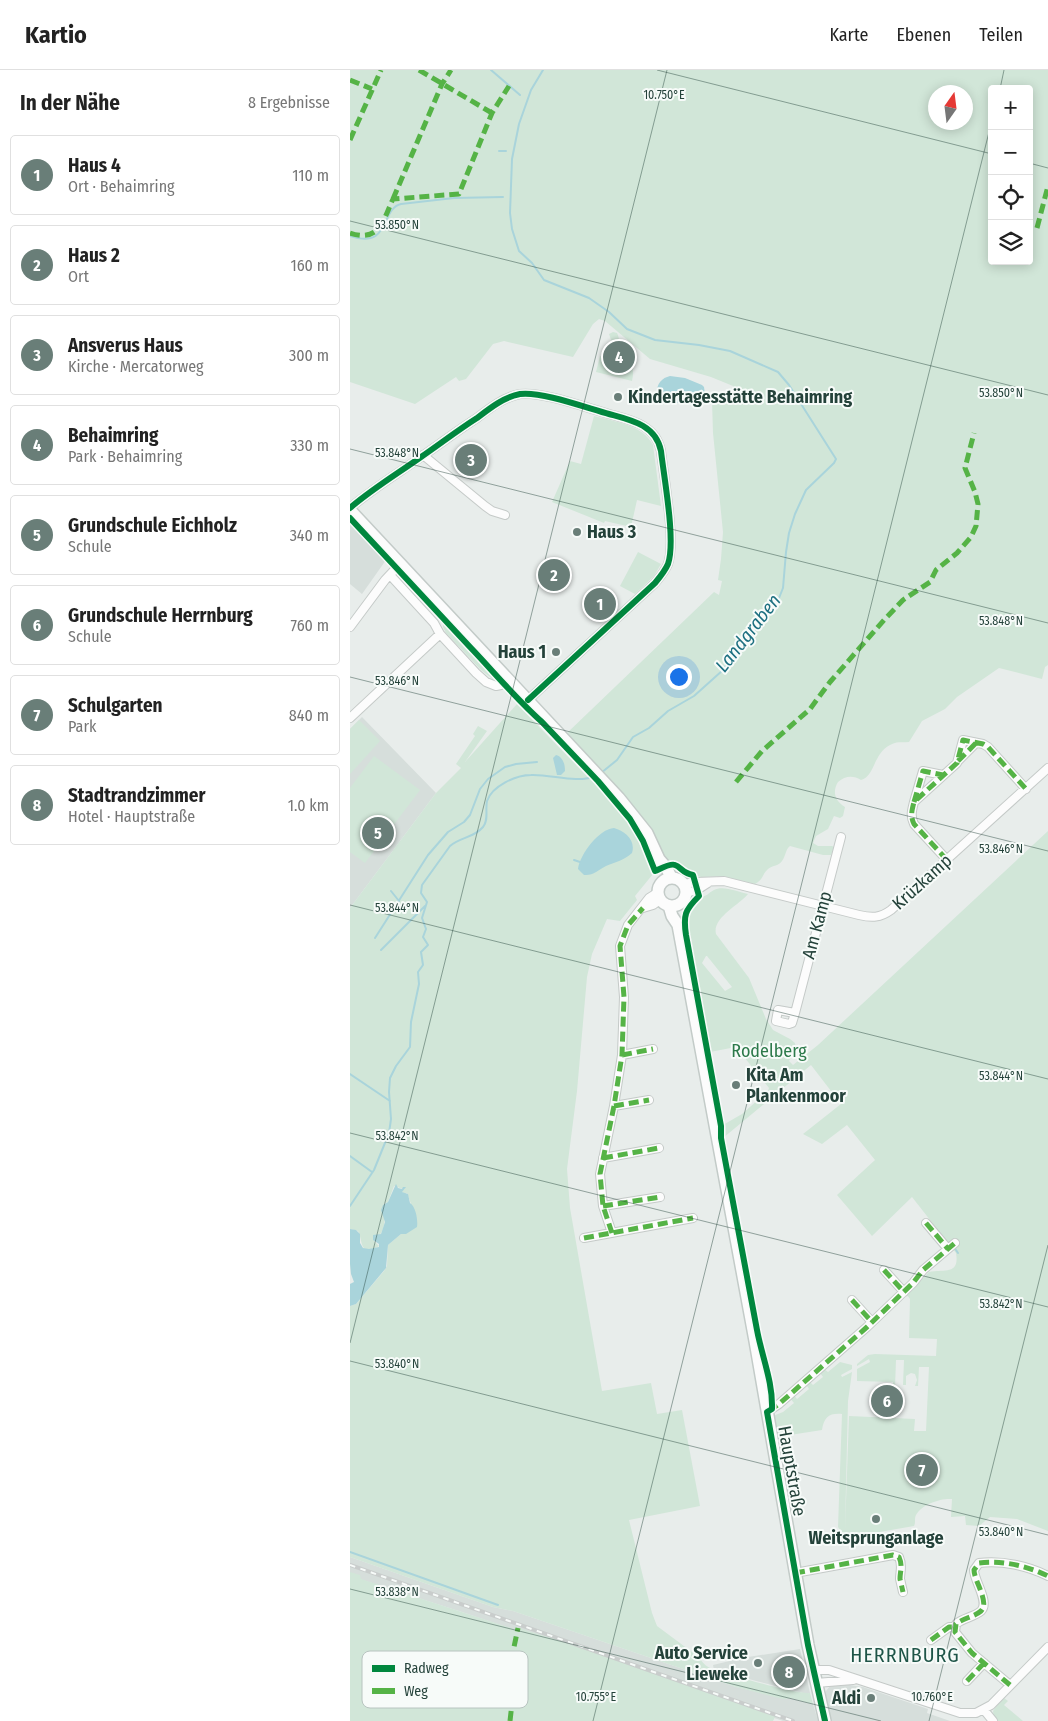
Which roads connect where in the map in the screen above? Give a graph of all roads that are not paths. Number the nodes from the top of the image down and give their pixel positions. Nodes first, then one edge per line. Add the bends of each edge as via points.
1 (423, 455) junction
2 (350, 509) edge
3 (505, 515) dead end
4 (400, 564) junction
5 (390, 576) junction
6 (350, 627) edge
7 (440, 634) junction
8 (508, 679) junction
9 (528, 700) junction
10 (350, 718) edge
11 (1048, 768) edge
12 (943, 775) junction
13 (1026, 789) junction
14 (914, 802) junction
15 (841, 837) dead end
16 (947, 860) junction
17 (667, 879) junction
18 (685, 889) junction
19 (667, 901) junction
20 (822, 906) junction
21 (795, 1013) dead end
22 (653, 1049) dead end
23 (622, 1055) junction
24 (649, 1100) dead end
25 (614, 1106) junction
26 (658, 1148) dead end
27 (603, 1158) junction
28 (660, 1197) dead end
29 (603, 1206) junction
30 (693, 1218) dead end
31 (926, 1223) dead end
32 (612, 1233) junction
33 (584, 1238) dead end
34 (955, 1243) dead end
35 (948, 1249) junction
36 (884, 1270) dead end
37 (904, 1292) junction
38 (852, 1300) dead end
39 (872, 1322) junction
40 (767, 1412) junction
41 (795, 1573) junction
42 (1048, 1576) edge
43 (903, 1592) dead end
44 (955, 1628) junction
45 (932, 1640) dead end
46 (1048, 1647) edge
47 (984, 1663) junction
48 (812, 1670) junction
49 (854, 1680) junction
50 (967, 1681) dead end
51 (816, 1683) junction
52 (1010, 1686) junction
53 (984, 1710) junction
54 (825, 1721) edge
55 (993, 1721) edge

1 - 2 street
1 - 3 street via 484,506
1 - 9 street via 506,398 527,394 631,420 649,430 657,439 671,541 668,563 655,584
2 - 4 main road
4 - 5 street
4 - 8 main road
5 - 6 street
5 - 7 street via 434,623
7 - 8 street via 486,682 499,686
7 - 10 street
8 - 9 main road
9 - 17 main road via 637,819 666,867
11 - 13 street, Krüzkamp
12 - 13 street via 976,743 988,747
12 - 14 street
12 - 14 street via 923,771
13 - 16 street, Krüzkamp
14 - 16 street via 911,816 914,824
15 - 20 street, Am Kamp
16 - 20 street, Krüzkamp via 882,916 869,917
17 - 18 main road via 679,879
17 - 19 main road, Hauptstraße via 658,886
18 - 19 main road, Hauptstraße via 684,900
18 - 20 street, Krüzkamp via 697,890 708,883 724,881
19 - 23 street via 649,898 628,924 620,946 624,997
19 - 40 main road, Hauptstraße via 680,915 678,925
20 - 21 street, Am Kamp
22 - 23 street
23 - 25 street
24 - 25 street
25 - 27 street
26 - 27 street
27 - 29 street via 600,1183
28 - 29 street
29 - 32 street
30 - 32 street
31 - 35 street
32 - 33 street
34 - 35 street
35 - 37 street
36 - 37 street
37 - 39 street
38 - 39 street
39 - 40 street
40 - 41 main road, Hauptstraße
41 - 43 street via 894,1554 901,1561
41 - 48 main road, Hauptstraße
42 - 44 street via 1007,1564 977,1564 974,1576 984,1606
44 - 45 street via 949,1627
44 - 47 street via 962,1642
46 - 52 street
47 - 50 street
47 - 52 street
48 - 49 street via 829,1670
48 - 51 main road, Hauptstraße
49 - 51 street
49 - 53 street via 960,1713
51 - 54 main road, Hauptstraße
52 - 53 street
53 - 55 street

